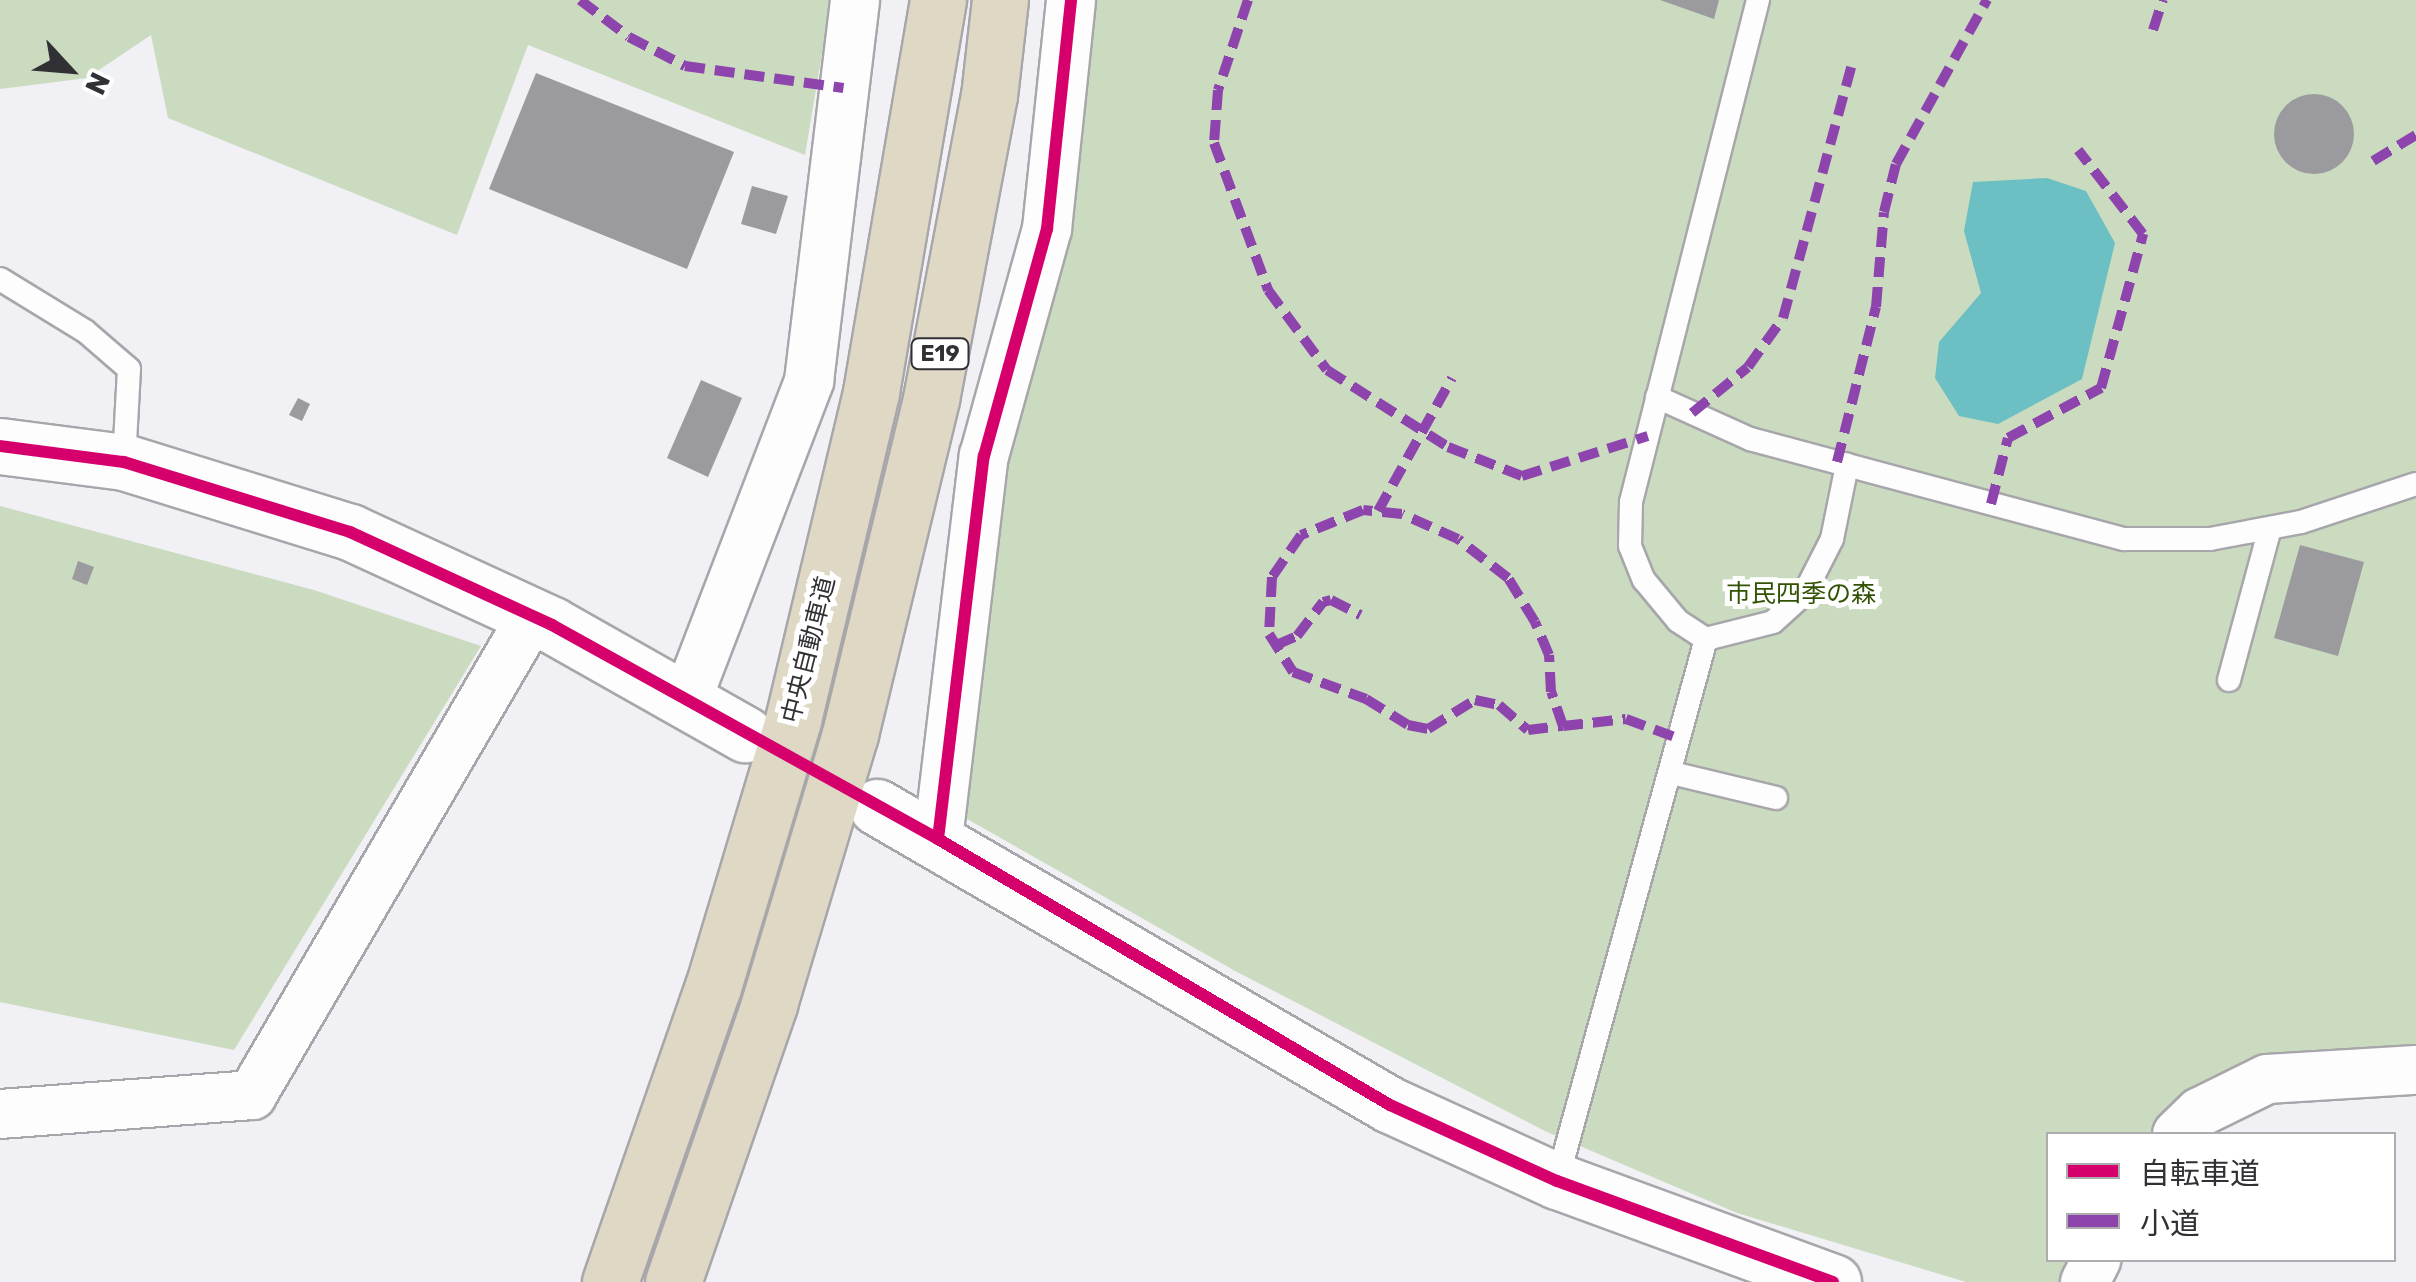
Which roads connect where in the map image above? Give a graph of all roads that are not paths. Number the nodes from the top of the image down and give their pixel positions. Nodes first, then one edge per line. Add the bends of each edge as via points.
1 (856, 0) edge
2 (938, 0) edge
3 (1000, 0) edge
4 (1071, 0) edge
5 (1758, 0) edge
6 (0, 279) edge
7 (1657, 397) junction
8 (0, 446) edge
9 (124, 462) junction
10 (1847, 465) junction
11 (2416, 484) edge
12 (2270, 528) junction
13 (532, 616) junction
14 (1706, 639) junction
15 (2229, 680) dead end
16 (686, 702) junction
17 (745, 734) dead end
18 (1672, 773) junction
19 (1776, 798) dead end
20 (877, 806) dead end
21 (938, 839) junction
22 (2416, 1070) edge
23 (0, 1114) edge
24 (2179, 1132) edge
25 (1557, 1181) junction
26 (610, 1282) edge
27 (673, 1282) edge
28 (1833, 1282) edge

1 - 16 street via 809,381
2 - 26 highway, 中央自動車道 / E19 via 872,392 793,720 713,987
3 - 27 highway, E19 via 989,96 931,399 850,734 769,1004
4 - 21 street via 1047,229 984,456
5 - 7 lane
6 - 9 lane via 85,331 129,369
7 - 10 lane via 1750,439
7 - 14 lane via 1630,502 1630,546 1644,580 1678,621
8 - 9 street
9 - 13 street via 350,532
10 - 12 lane via 2124,540 2210,539
10 - 14 lane via 1832,539 1804,594 1772,622
11 - 12 lane
12 - 15 lane
13 - 16 street
13 - 23 street via 252,1095
14 - 18 lane
16 - 17 street
18 - 19 lane
18 - 25 lane
20 - 21 street
21 - 25 street via 1282,1045 1390,1104
22 - 24 street via 2267,1080 2200,1112
25 - 28 street

